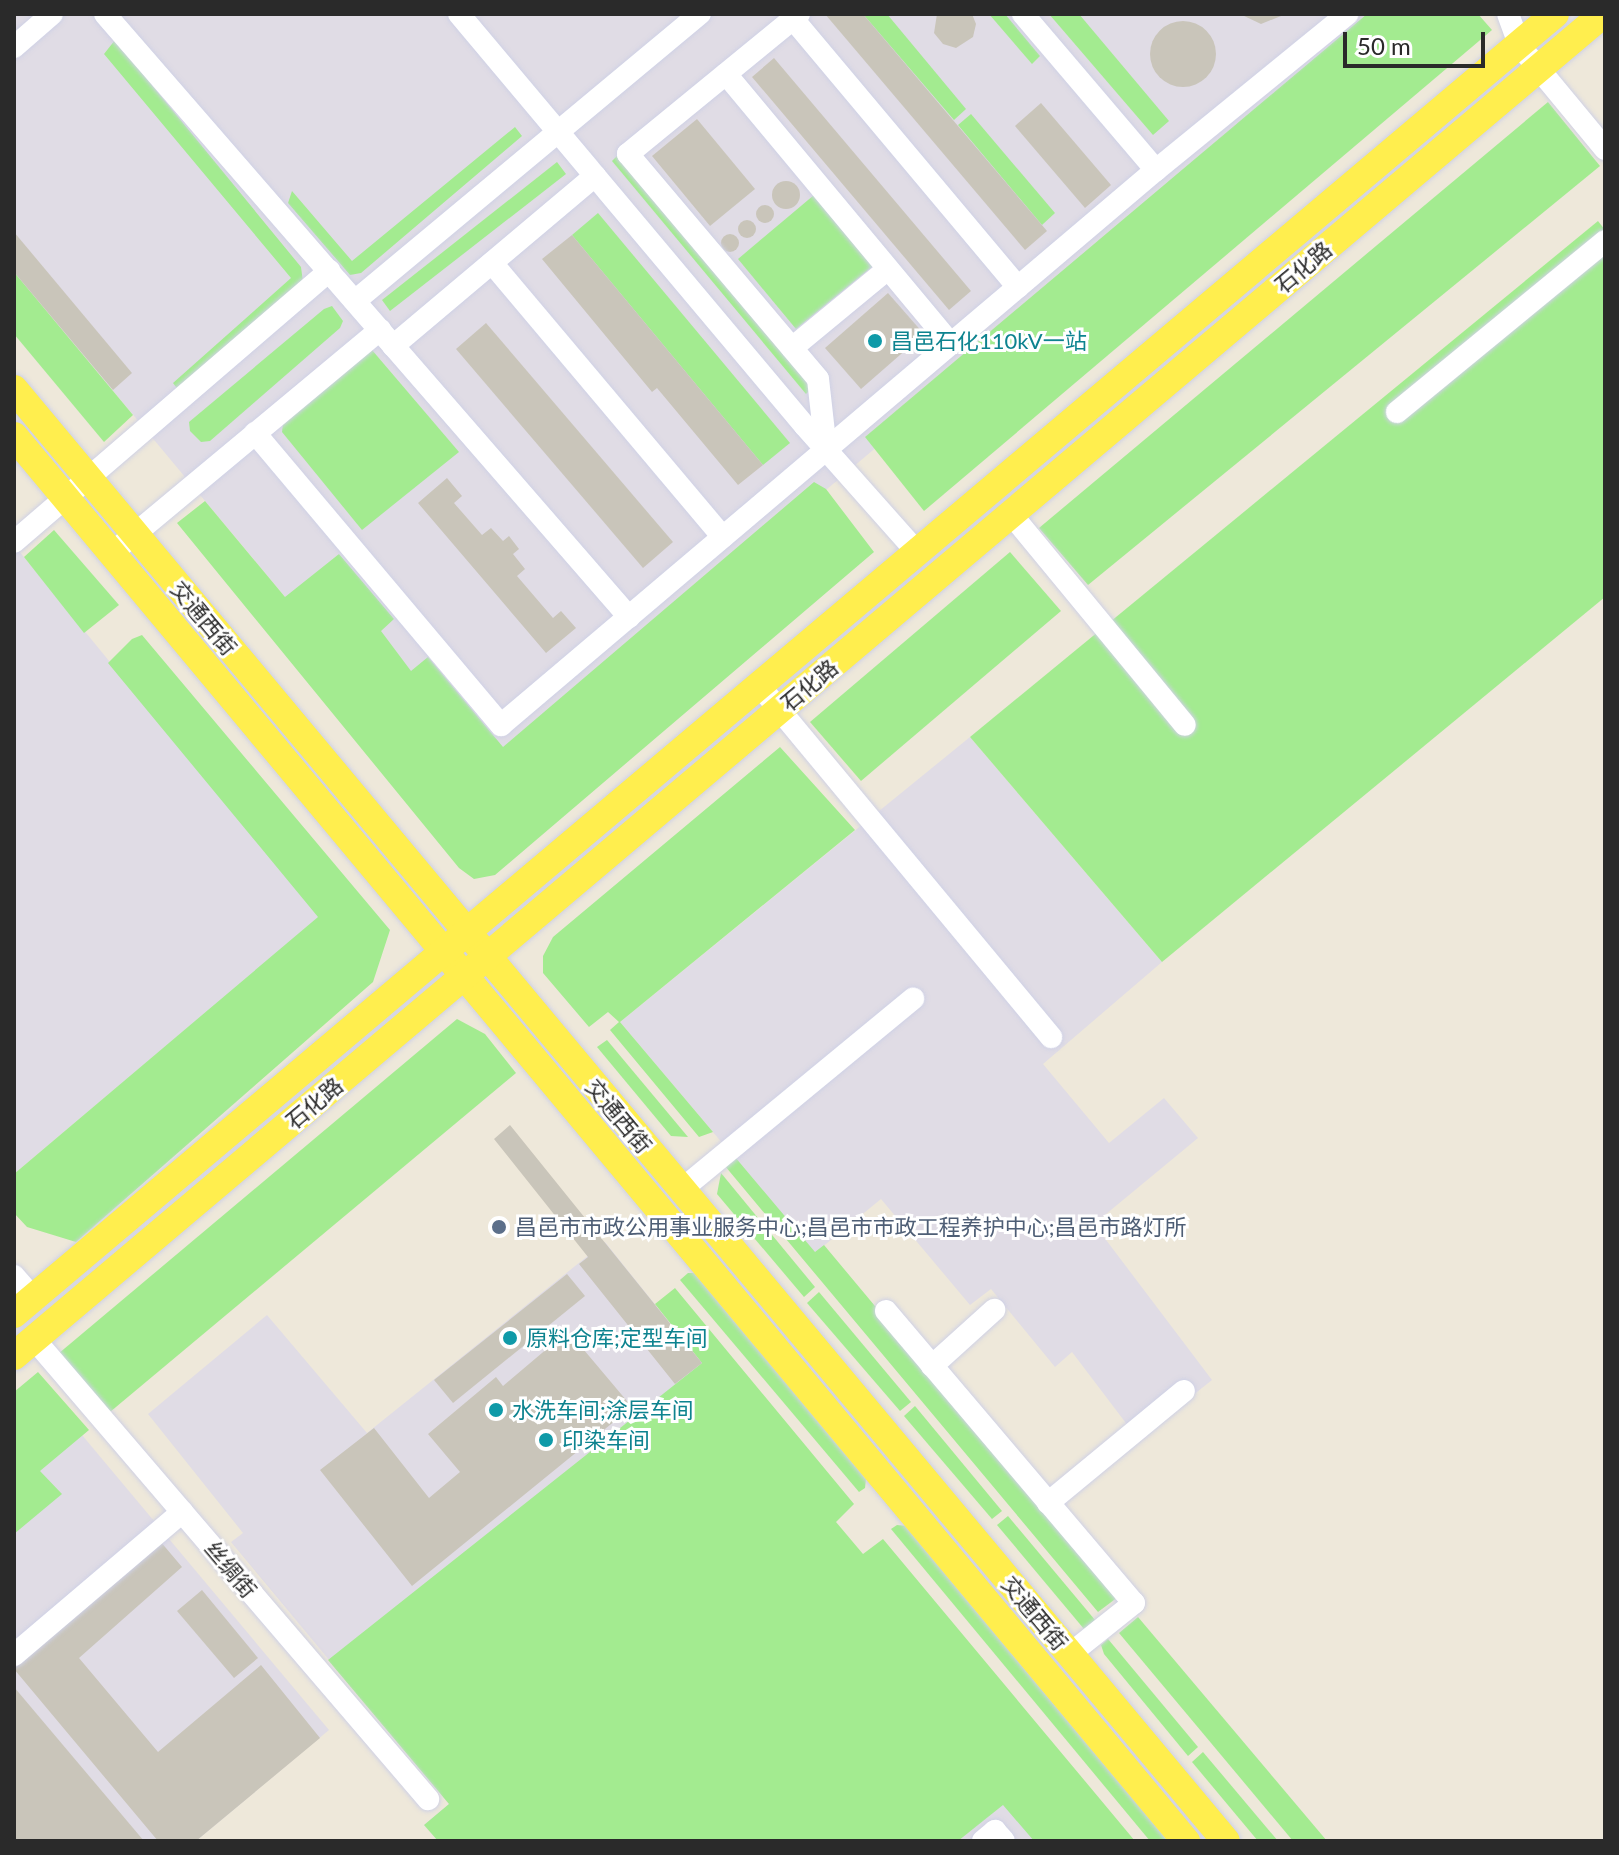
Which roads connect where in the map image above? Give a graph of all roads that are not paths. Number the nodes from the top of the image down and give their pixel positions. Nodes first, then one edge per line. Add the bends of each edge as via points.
1 (52, 14) edge
2 (105, 14) edge
3 (459, 14) edge
4 (700, 14) edge
5 (1023, 14) edge
6 (1347, 14) edge
7 (1508, 14) edge
8 (1555, 14) edge
9 (1603, 14) edge
10 (796, 16) edge
11 (1519, 45) junction
12 (14, 47) edge
13 (1538, 68) junction
14 (726, 74) junction
15 (559, 132) junction
16 (1605, 149) edge
17 (1156, 170) junction
18 (595, 176) junction
19 (1605, 241) edge
20 (492, 263) junction
21 (888, 269) junction
22 (329, 271) junction
23 (1018, 287) junction
24 (355, 301) junction
25 (386, 338) junction
26 (951, 344) junction
27 (792, 348) junction
28 (14, 389) edge
29 (1397, 412) dead end
30 (255, 433) junction
31 (14, 436) edge
32 (826, 450) junction
33 (86, 476) junction
34 (66, 498) junction
35 (1011, 514) junction
36 (134, 534) junction
37 (723, 537) junction
38 (14, 542) edge
39 (916, 551) junction
40 (112, 553) junction
41 (629, 617) junction
42 (758, 684) junction
43 (779, 710) junction
44 (1185, 725) dead end
45 (454, 941) junction
46 (487, 957) junction
47 (465, 976) junction
48 (913, 999) dead end
49 (1051, 1037) dead end
50 (681, 1190) junction
51 (14, 1276) edge
52 (23, 1306) edge
53 (994, 1310) dead end
54 (886, 1311) dead end
55 (24, 1347) edge
56 (932, 1366) junction
57 (1184, 1391) dead end
58 (1048, 1503) junction
59 (182, 1512) junction
60 (1070, 1654) junction
61 (14, 1655) edge
62 (428, 1799) dead end
63 (983, 1841) edge
64 (1004, 1841) edge
65 (1186, 1841) edge
66 (1226, 1841) edge

1 - 12 street
2 - 22 street
3 - 15 street
4 - 15 street
5 - 17 street
6 - 17 street
7 - 11 street
8 - 11 main road, 石化路
9 - 13 main road, 石化路
10 - 14 street
10 - 23 street
11 - 13 street
11 - 39 main road, 石化路
13 - 16 street
13 - 35 main road, 石化路
14 - 21 street
14 - 27 street via 628,154
15 - 18 street
15 - 24 street
17 - 23 street
18 - 20 street
18 - 32 street
19 - 29 street
20 - 25 street
20 - 37 street
21 - 26 street
21 - 27 street
22 - 24 street
22 - 33 street
23 - 26 street
24 - 25 street
25 - 30 street
25 - 41 street
26 - 32 street
27 - 32 street via 818,379
28 - 33 main road, 交通西街
30 - 36 street
30 - 41 street via 501,725
31 - 34 main road, 交通西街
32 - 37 street
32 - 39 street
33 - 34 street
33 - 36 main road, 交通西街
34 - 38 street
34 - 40 main road, 交通西街
35 - 43 main road, 石化路
35 - 44 street
36 - 40 street
36 - 45 main road, 交通西街
37 - 41 street
39 - 42 main road, 石化路
40 - 45 main road, 交通西街
42 - 43 street
42 - 45 main road, 石化路
43 - 46 main road, 石化路
43 - 49 street
45 - 46 main road, 交通西街
45 - 47 main road, 交通西街
45 - 52 main road, 石化路
46 - 47 main road, 石化路
46 - 50 main road, 交通西街
47 - 55 main road, 石化路
47 - 65 main road, 交通西街
48 - 50 street
50 - 60 main road, 交通西街
51 - 52 street
53 - 56 street
54 - 56 street
55 - 59 street, 丝绸街
56 - 58 street
57 - 58 street
58 - 60 street via 1134,1603
59 - 61 street
59 - 62 street, 丝绸街
60 - 66 main road, 交通西街
63 - 64 street via 995,1831

